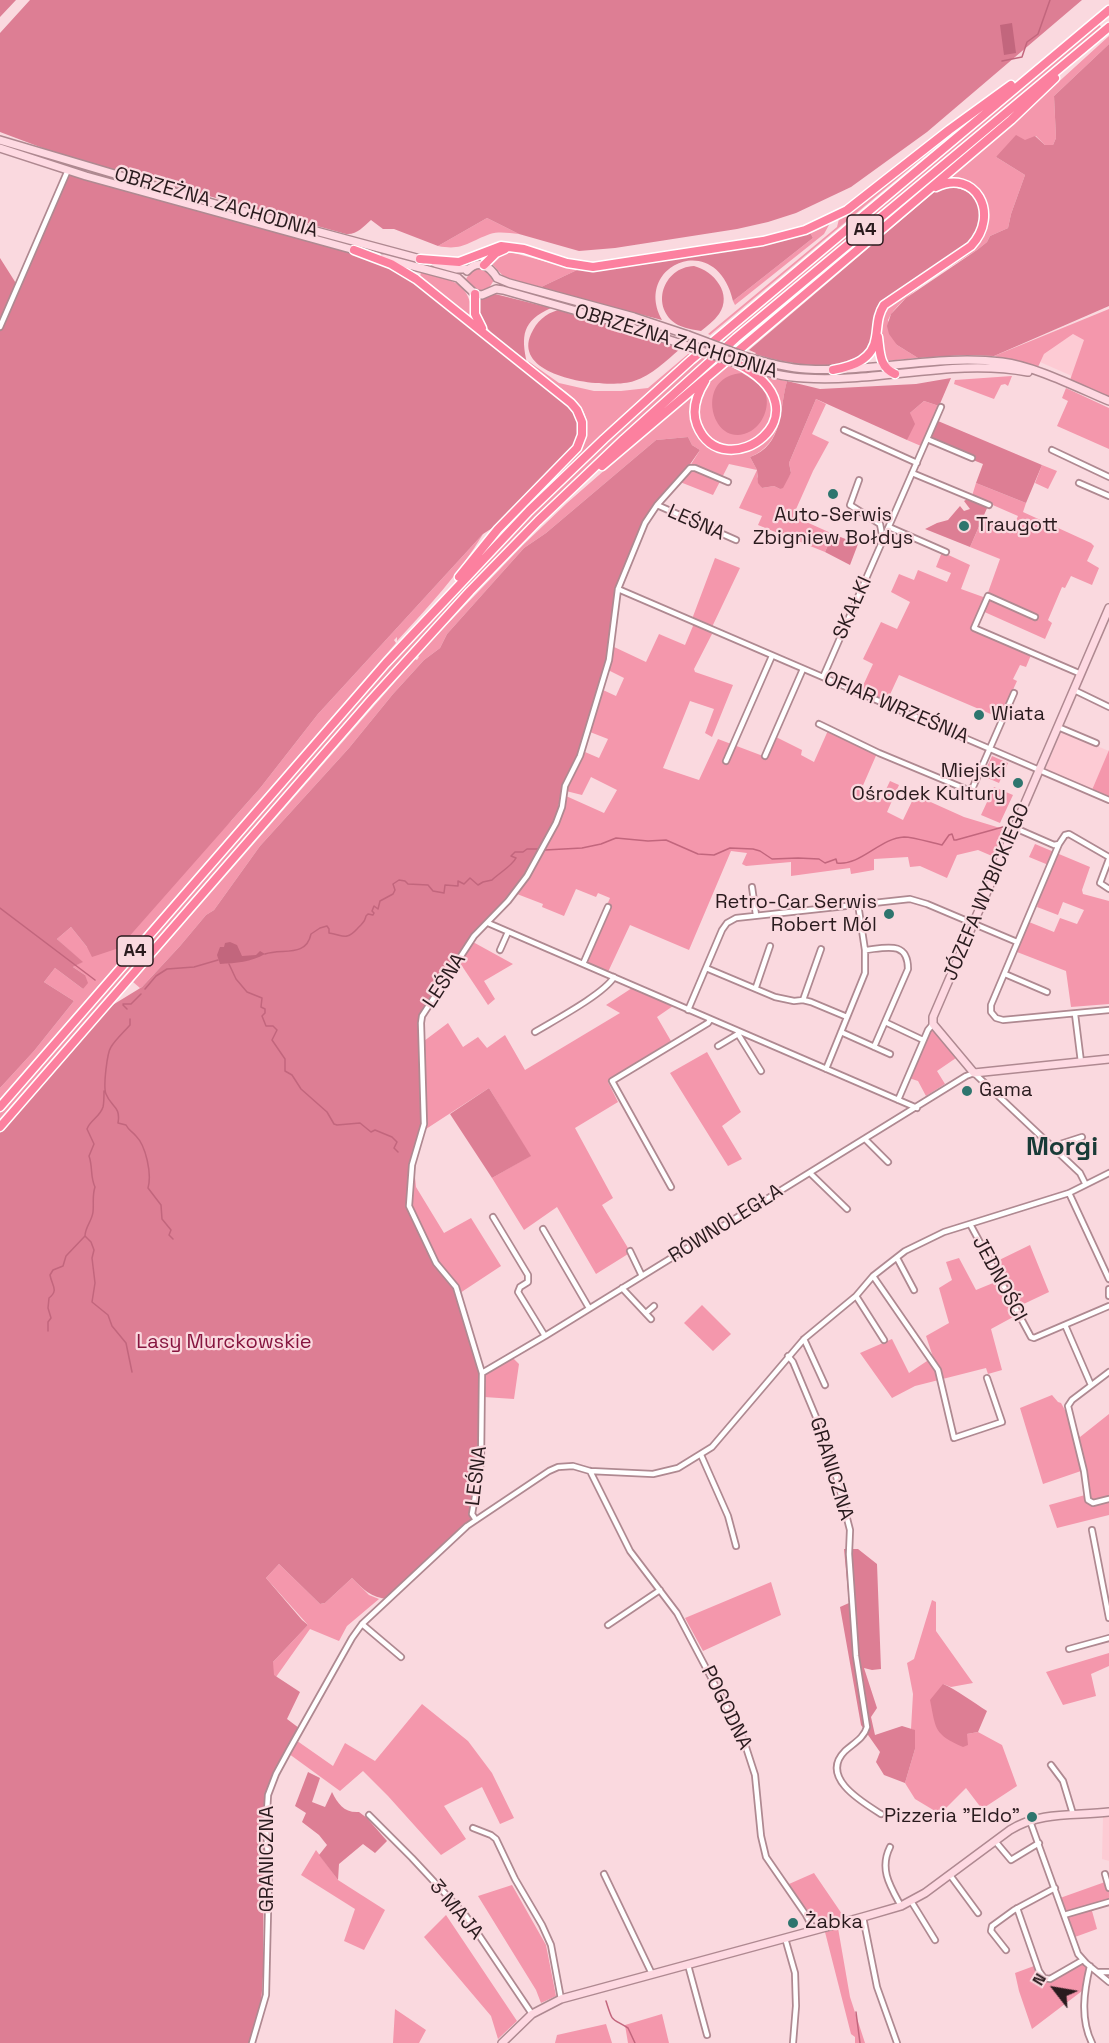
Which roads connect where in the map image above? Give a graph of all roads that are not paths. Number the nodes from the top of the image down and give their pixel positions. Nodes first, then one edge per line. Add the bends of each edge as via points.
1 (1109, 10) edge
2 (1109, 27) edge
3 (1078, 52) junction
4 (1030, 75) junction
5 (0, 140) edge
6 (0, 148) edge
7 (68, 170) junction
8 (925, 193) junction
9 (512, 247) junction
10 (354, 250) junction
11 (420, 259) junction
12 (484, 265) junction
13 (468, 269) junction
14 (497, 278) junction
15 (464, 281) junction
16 (491, 291) junction
17 (475, 294) junction
18 (0, 327) edge
19 (877, 330) junction
20 (495, 342) junction
21 (736, 363) junction
22 (884, 367) junction
23 (715, 369) junction
24 (833, 370) junction
25 (895, 374) junction
26 (1042, 374) junction
27 (1109, 401) edge
28 (941, 407) dead end
29 (844, 430) dead end
30 (927, 439) junction
31 (1052, 450) dead end
32 (972, 458) dead end
33 (917, 463) junction
34 (912, 473) junction
35 (1109, 477) edge
36 (860, 480) dead end
37 (728, 482) dead end
38 (1079, 483) dead end
39 (1109, 496) edge
40 (657, 505) junction
41 (989, 505) dead end
42 (538, 521) junction
43 (889, 527) junction
44 (736, 540) dead end
45 (883, 540) junction
46 (946, 552) dead end
47 (618, 590) junction
48 (442, 602) junction
49 (1109, 608) edge
50 (1035, 617) dead end
51 (772, 656) junction
52 (803, 669) junction
53 (1081, 674) junction
54 (823, 677) junction
55 (1074, 690) junction
56 (1014, 693) dead end
57 (1109, 707) edge
58 (819, 724) dead end
59 (1058, 727) junction
60 (1096, 743) dead end
61 (990, 749) junction
62 (765, 756) dead end
63 (726, 761) dead end
64 (1039, 770) junction
65 (1109, 800) edge
66 (1015, 828) junction
67 (1059, 844) junction
68 (1109, 858) edge
69 (752, 887) dead end
70 (1109, 889) edge
71 (858, 904) junction
72 (608, 907) dead end
73 (756, 915) junction
74 (488, 923) junction
75 (974, 923) junction
76 (508, 932) junction
77 (1017, 942) junction
78 (770, 946) dead end
79 (820, 949) dead end
80 (500, 950) dead end
81 (865, 950) junction
82 (583, 964) junction
83 (706, 968) junction
84 (1005, 974) junction
85 (614, 977) junction
86 (756, 987) junction
87 (1047, 992) dead end
88 (803, 1000) junction
89 (687, 1010) junction
90 (1109, 1010) edge
91 (1075, 1014) junction
92 (847, 1017) junction
93 (710, 1020) junction
94 (885, 1023) junction
95 (933, 1024) junction
96 (535, 1032) dead end
97 (841, 1032) junction
98 (739, 1033) junction
99 (923, 1040) junction
100 (718, 1046) dead end
101 (874, 1047) junction
102 (890, 1054) dead end
103 (1109, 1059) edge
104 (1081, 1062) junction
105 (826, 1069) junction
106 (761, 1071) dead end
107 (974, 1073) junction
108 (898, 1100) junction
109 (0, 1107) edge
110 (917, 1108) junction
111 (0, 1127) edge
112 (1082, 1137) dead end
113 (865, 1139) junction
114 (1051, 1147) junction
115 (888, 1162) dead end
116 (810, 1173) junction
117 (1109, 1173) edge
118 (1085, 1183) junction
119 (671, 1187) dead end
120 (1069, 1193) junction
121 (848, 1209) dead end
122 (493, 1216) dead end
123 (970, 1224) junction
124 (543, 1229) dead end
125 (630, 1251) dead end
126 (897, 1258) junction
127 (642, 1275) junction
128 (873, 1276) junction
129 (1109, 1279) edge
130 (622, 1288) junction
131 (1109, 1289) edge
132 (914, 1290) dead end
133 (856, 1296) junction
134 (1109, 1296) edge
135 (654, 1306) dead end
136 (1109, 1306) edge
137 (589, 1308) junction
138 (646, 1313) junction
139 (651, 1319) dead end
140 (1065, 1325) junction
141 (545, 1336) junction
142 (804, 1339) junction
143 (884, 1340) dead end
144 (788, 1356) junction
145 (1109, 1372) edge
146 (482, 1373) junction
147 (987, 1378) dead end
148 (825, 1385) dead end
149 (1091, 1385) junction
150 (701, 1455) junction
151 (590, 1471) junction
152 (1109, 1499) edge
153 (476, 1520) junction
154 (1092, 1530) dead end
155 (736, 1546) dead end
156 (660, 1590) junction
157 (1109, 1618) edge
158 (362, 1624) junction
159 (608, 1624) dead end
160 (1109, 1638) edge
161 (1068, 1649) dead end
162 (401, 1657) dead end
163 (1051, 1766) dead end
164 (1109, 1812) edge
165 (881, 1814) dead end
166 (369, 1815) dead end
167 (1073, 1815) junction
168 (1030, 1820) junction
169 (473, 1828) dead end
170 (995, 1841) junction
171 (1039, 1843) junction
172 (890, 1847) dead end
173 (604, 1874) dead end
174 (1105, 1874) dead end
175 (950, 1875) junction
176 (1054, 1888) junction
177 (1109, 1888) edge
178 (911, 1902) junction
179 (1109, 1902) edge
180 (901, 1905) junction
181 (1017, 1908) junction
182 (978, 1913) dead end
183 (1064, 1915) junction
184 (862, 1917) junction
185 (814, 1930) junction
186 (785, 1938) junction
187 (935, 1940) dead end
188 (1006, 1950) dead end
189 (1086, 1963) junction
190 (688, 1965) junction
191 (1098, 1972) junction
192 (1109, 1972) edge
193 (652, 1974) junction
194 (1109, 1982) edge
195 (561, 1999) junction
196 (532, 2014) junction
197 (707, 2035) dead end
198 (252, 2043) edge
199 (502, 2043) edge
200 (793, 2043) edge
201 (897, 2043) edge
202 (1092, 2043) edge

1 - 4 highway, A4
2 - 3 highway, A4
3 - 8 highway via 1040,94
3 - 42 highway, A4 via 712,360
4 - 9 highway via 958,124 848,210 805,230 764,241 593,267
4 - 48 highway, A4 via 654,393 529,511
5 - 11 street, OBRZEŻNA ZACHODNIA
6 - 7 street, OBRZEŻNA ZACHODNIA
7 - 10 street, OBRZEŻNA ZACHODNIA
7 - 18 street
8 - 19 highway via 948,183 968,187 983,203 983,229 971,246 884,305
8 - 23 highway
9 - 11 highway via 501,246 459,262
9 - 12 highway via 496,253
10 - 15 street, OBRZEŻNA ZACHODNIA
10 - 20 highway via 416,279
11 - 13 street, OBRZEŻNA ZACHODNIA
12 - 13 street
12 - 14 street
13 - 15 street
14 - 16 street
14 - 24 street, OBRZEŻNA ZACHODNIA, bridge via 634,317 744,356 790,368
15 - 17 street
16 - 17 street
16 - 21 street, OBRZEŻNA ZACHODNIA, bridge via 503,290 549,303
17 - 20 highway via 478,321
19 - 22 highway
19 - 24 highway via 867,356 851,366
20 - 48 highway via 572,403 580,416 582,435 572,454 478,552
21 - 23 highway via 762,379 775,404 775,416 767,434 749,447 720,447 699,430 695,414 697,396
21 - 25 street, OBRZEŻNA ZACHODNIA via 805,379
22 - 24 street, OBRZEŻNA ZACHODNIA
22 - 25 highway
22 - 26 street, OBRZEŻNA ZACHODNIA via 973,360 1016,364
23 - 42 highway
25 - 26 street, OBRZEŻNA ZACHODNIA via 989,368
26 - 27 street, OBRZEŻNA ZACHODNIA
28 - 30 street, SKAŁKI
29 - 33 street
30 - 32 street
30 - 33 street, SKAŁKI
31 - 35 street
33 - 34 street, SKAŁKI
34 - 41 street
34 - 43 street, SKAŁKI
36 - 45 street via 850,505 880,524
37 - 40 street, LEŚNA via 690,468
38 - 39 street
40 - 44 street, LEŚNA
40 - 47 street, LEŚNA via 645,523
42 - 111 highway, A4 via 371,700
43 - 45 street, SKAŁKI
43 - 46 street
45 - 54 street, SKAŁKI
47 - 51 street, OFIAR WRZEŚNIA
47 - 74 street, LEŚNA via 609,660 556,823 527,876
48 - 109 highway, A4
49 - 53 street, JÓZEFA WYBICKIEGO
50 - 53 street via 988,596 974,628
51 - 52 street, OFIAR WRZEŚNIA
51 - 63 street
52 - 54 street, OFIAR WRZEŚNIA
52 - 62 street, OFIAR WRZEŚNIA
53 - 55 street, JÓZEFA WYBICKIEGO
54 - 61 street, OFIAR WRZEŚNIA
55 - 57 street
55 - 59 street, JÓZEFA WYBICKIEGO
56 - 61 street, OFIAR WRZEŚNIA
58 - 61 street via 965,790 973,787
59 - 60 street
59 - 64 street, JÓZEFA WYBICKIEGO
61 - 64 street, OFIAR WRZEŚNIA
64 - 65 street, OFIAR WRZEŚNIA
64 - 66 street, JÓZEFA WYBICKIEGO
66 - 67 street
66 - 75 street, JÓZEFA WYBICKIEGO
67 - 68 street via 1069,834
67 - 77 street
68 - 70 street via 1100,883
69 - 73 street
71 - 73 street
71 - 75 street via 914,900
71 - 81 street
72 - 82 street
73 - 83 street via 727,923
74 - 76 street
74 - 146 street, LEŚNA via 474,936 422,1016 424,1124 412,1165 409,1206 436,1263 456,1287
75 - 77 street
75 - 95 street, JÓZEFA WYBICKIEGO
76 - 80 street
76 - 82 street
77 - 84 street
78 - 86 street
79 - 88 street
81 - 92 street via 863,983
81 - 94 street via 896,948 907,958 908,969
82 - 85 street
83 - 86 street
83 - 89 street
84 - 87 street
84 - 91 street via 991,1005 996,1018
85 - 89 street
85 - 96 street via 589,999
86 - 88 street via 775,997
88 - 92 street
89 - 93 street
90 - 91 street
91 - 104 street
92 - 97 street
93 - 98 street
93 - 119 street via 612,1081
94 - 99 street
94 - 101 street
95 - 99 street, JÓZEFA WYBICKIEGO
95 - 107 street
97 - 101 street
97 - 105 street
98 - 100 street
98 - 105 street
98 - 106 street
99 - 108 street, JÓZEFA WYBICKIEGO
101 - 102 street
103 - 104 street
104 - 107 street
105 - 108 street
107 - 110 street, RÓWNOLEGŁA
107 - 114 street
108 - 110 street
110 - 113 street, RÓWNOLEGŁA
112 - 114 street
113 - 115 street
113 - 116 street, RÓWNOLEGŁA
114 - 118 street via 1080,1173
116 - 121 street
116 - 127 street, RÓWNOLEGŁA
117 - 118 street, GRANICZNA
118 - 120 street, GRANICZNA
120 - 123 street, GRANICZNA
120 - 129 street
122 - 141 street via 528,1275 528,1282 518,1292
123 - 126 street, GRANICZNA via 944,1232
123 - 140 street, JEDNOŚCI via 1028,1334 1034,1338
124 - 137 street
125 - 127 street
126 - 128 street, GRANICZNA
126 - 132 street
127 - 130 street, RÓWNOLEGŁA
128 - 133 street, GRANICZNA
128 - 147 street via 938,1370 954,1438 1002,1422
130 - 137 street, RÓWNOLEGŁA
130 - 138 street
131 - 134 street
133 - 142 street, GRANICZNA
133 - 143 street
135 - 138 street
136 - 140 street
137 - 141 street, RÓWNOLEGŁA
138 - 139 street
140 - 149 street
141 - 146 street, RÓWNOLEGŁA
142 - 144 street, GRANICZNA
142 - 148 street
144 - 150 street, GRANICZNA
144 - 165 street, GRANICZNA via 821,1429 850,1530 856,1656 867,1727 865,1734 841,1756 837,1772 852,1794
145 - 149 street
146 - 153 street, LEŚNA via 482,1462 472,1514
149 - 152 street via 1068,1407 1088,1500 1093,1503
150 - 151 street, GRANICZNA via 678,1468 653,1474
150 - 155 street via 728,1516
151 - 153 street, GRANICZNA via 558,1467
151 - 156 street, POGODNA via 630,1551
153 - 158 street, GRANICZNA
154 - 157 street
156 - 159 street
156 - 185 street, POGODNA via 685,1627 743,1738 754,1775 766,1857
158 - 162 street
158 - 198 street, GRANICZNA via 288,1750 268,1795 266,1995
160 - 161 street
163 - 167 street via 1063,1781
164 - 167 street
166 - 196 street, 3 MAJA via 466,1916
167 - 168 street
168 - 170 street
168 - 171 street
169 - 195 street via 496,1839 542,1925 551,1945
170 - 171 street via 1011,1860
170 - 175 street
171 - 176 street
172 - 180 street via 885,1869
173 - 193 street
174 - 177 street
175 - 178 street
175 - 182 street
176 - 181 street
176 - 183 street
178 - 180 street
178 - 187 street
179 - 183 street
180 - 184 street
181 - 188 street via 990,1928
181 - 189 street via 1044,1978
183 - 189 street via 1078,1954
184 - 185 street
184 - 201 street via 876,1987
185 - 186 street
186 - 190 street
186 - 200 street via 795,1973
189 - 191 street
189 - 202 street via 1084,2002
190 - 193 street
190 - 197 street
191 - 192 street
191 - 194 street
193 - 195 street
195 - 196 street
196 - 199 street

